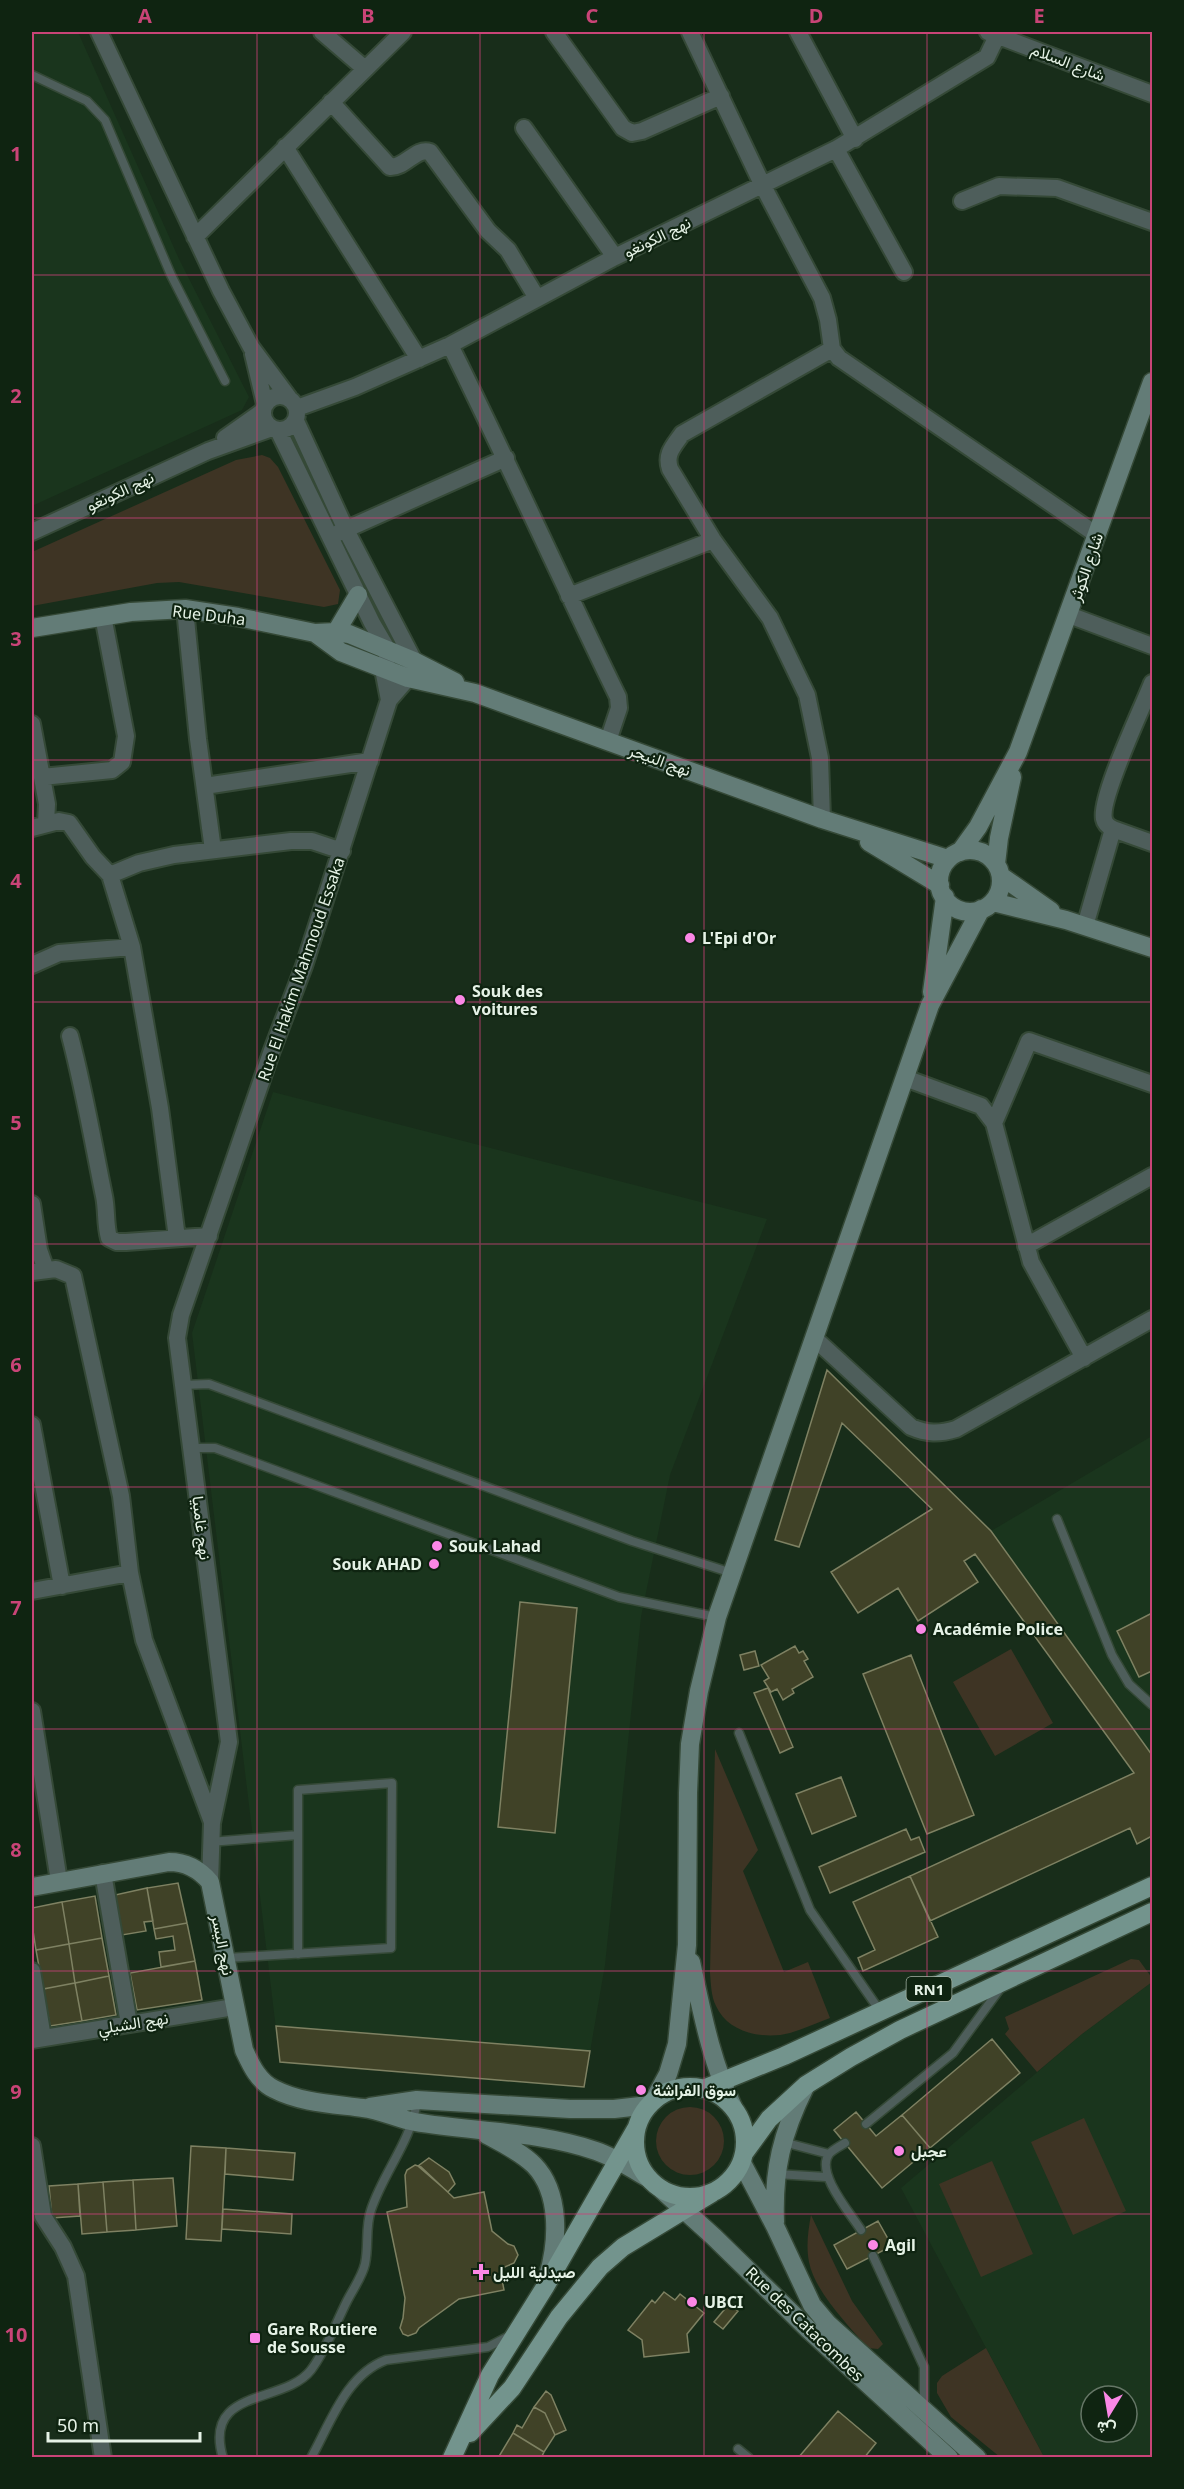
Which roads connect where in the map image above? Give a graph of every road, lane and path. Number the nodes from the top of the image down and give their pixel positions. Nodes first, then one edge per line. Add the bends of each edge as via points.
1 (99, 32) edge
2 (322, 32) edge
3 (403, 32) edge
4 (554, 32) edge
5 (690, 32) edge
6 (798, 32) edge
7 (992, 34) edge
8 (364, 68) junction
9 (32, 75) edge
10 (1151, 94) edge
11 (721, 96) junction
12 (331, 102) junction
13 (524, 128) dead end
14 (855, 139) junction
15 (285, 147) junction
16 (836, 149) junction
17 (763, 186) junction
18 (962, 201) dead end
19 (1152, 222) edge
20 (195, 237) junction
21 (615, 257) junction
22 (904, 272) dead end
23 (537, 298) junction
24 (450, 345) junction
25 (251, 347) junction
26 (832, 349) junction
27 (419, 359) junction
28 (225, 381) dead end
29 (1152, 382) edge
30 (264, 407) junction
31 (294, 409) junction
32 (275, 429) junction
33 (208, 450) junction
34 (506, 458) junction
35 (346, 530) junction
36 (32, 532) edge
37 (1097, 535) junction
38 (329, 537) junction
39 (713, 540) junction
40 (358, 595) junction
41 (568, 596) junction
42 (185, 609) junction
43 (1069, 615) junction
44 (103, 616) junction
45 (32, 628) edge
46 (336, 632) junction
47 (315, 633) junction
48 (1152, 646) edge
49 (386, 661) junction
50 (414, 661) junction
51 (408, 678) junction
52 (1152, 682) edge
53 (475, 693) junction
54 (388, 700) junction
55 (32, 724) edge
56 (608, 741) junction
57 (1018, 752) junction
58 (370, 761) junction
59 (42, 777) junction
60 (205, 786) junction
61 (822, 819) junction
62 (39, 826) edge
63 (845, 827) junction
64 (1113, 829) junction
65 (1152, 843) edge
66 (213, 850) junction
67 (342, 851) junction
68 (954, 855) junction
69 (999, 870) junction
70 (110, 875) junction
71 (942, 891) junction
72 (987, 906) junction
73 (1066, 920) junction
74 (1085, 926) junction
75 (132, 947) junction
76 (1152, 948) edge
77 (32, 965) edge
78 (930, 1005) junction
79 (70, 1036) dead end
80 (905, 1078) junction
81 (1152, 1084) edge
82 (994, 1123) junction
83 (1152, 1176) edge
84 (32, 1204) edge
85 (209, 1236) junction
86 (177, 1238) junction
87 (1026, 1246) junction
88 (39, 1271) edge
89 (1152, 1319) edge
90 (814, 1338) junction
91 (1084, 1358) junction
92 (183, 1385) junction
93 (32, 1425) edge
94 (192, 1448) junction
95 (1057, 1519) dead end
96 (732, 1572) junction
97 (130, 1573) junction
98 (62, 1586) junction
99 (32, 1591) edge
100 (717, 1617) junction
101 (1152, 1705) edge
102 (32, 1711) edge
103 (740, 1734) dead end
104 (212, 1823) junction
105 (298, 1835) junction
106 (210, 1842) junction
107 (103, 1873) junction
108 (59, 1881) junction
109 (210, 1882) junction
110 (1152, 1886) edge
111 (32, 1887) edge
112 (1152, 1912) edge
113 (1152, 1923) edge
114 (1123, 1926) junction
115 (687, 1945) junction
116 (298, 1954) junction
117 (226, 1958) junction
118 (32, 1971) edge
119 (1007, 1979) junction
120 (234, 2007) junction
121 (880, 2012) junction
122 (129, 2024) junction
123 (37, 2038) edge
124 (720, 2082) junction
125 (806, 2085) junction
126 (703, 2089) junction
127 (417, 2100) junction
128 (651, 2103) junction
129 (733, 2107) junction
130 (365, 2108) junction
131 (414, 2122) junction
132 (866, 2124) dead end
133 (637, 2127) junction
134 (477, 2129) junction
135 (782, 2142) junction
136 (845, 2143) dead end
137 (32, 2146) edge
138 (829, 2154) junction
139 (743, 2157) junction
140 (618, 2160) junction
141 (776, 2174) junction
142 (826, 2177) junction
143 (655, 2184) junction
144 (712, 2193) junction
145 (685, 2211) junction
146 (775, 2226) junction
147 (861, 2230) dead end
148 (873, 2256) dead end
149 (545, 2287) junction
150 (523, 2324) junction
151 (924, 2409) junction
152 (738, 2449) dead end
153 (455, 2451) edge
154 (103, 2457) edge
155 (223, 2457) edge
156 (311, 2457) edge
157 (749, 2457) edge
158 (949, 2457) edge
159 (977, 2457) edge

1 - 20 street
2 - 8 street
3 - 8 street
4 - 11 street via 623,128 632,133
5 - 11 street
6 - 14 street
7 - 10 street, شارع السلام
7 - 14 street, نهج الكونغو via 987,57
8 - 12 street
9 - 28 lane via 87,101 105,120 171,275
11 - 17 street
12 - 15 street
12 - 23 street via 390,167 423,151 430,152 488,231 508,250
13 - 21 street
14 - 16 street, نهج الكونغو
15 - 20 street
15 - 27 street
16 - 17 street, نهج الكونغو
16 - 22 street
17 - 21 street, نهج الكونغو
17 - 26 street via 822,298
18 - 19 street via 999,186 1057,189
20 - 25 street
21 - 23 street, نهج الكونغو
23 - 24 street, نهج الكونغو
24 - 27 street, نهج الكونغو
24 - 34 street
25 - 30 street
25 - 31 street
26 - 37 street via 838,358
26 - 39 street via 682,434 670,450 670,470
27 - 31 street, نهج الكونغو
29 - 37 main road, شارع الكوثر
30 - 31 street via 276,396
30 - 32 street via 267,423
30 - 33 street, نهج الكونغو
31 - 32 street via 285,429
31 - 35 street
32 - 33 street, نهج الكونغو
32 - 38 street
33 - 36 street, نهج الكونغو
34 - 35 street
34 - 41 street
35 - 38 street
35 - 50 street
37 - 43 main road, شارع الكوثر
38 - 40 street
39 - 41 street
39 - 61 street via 770,618 807,695 820,758
40 - 46 main road
40 - 49 street
41 - 56 street via 618,697 619,708
42 - 44 main road, Rue Duha
42 - 47 main road, Rue Duha
42 - 60 street
43 - 48 street
43 - 57 main road, شارع الكوثر
44 - 45 main road, Rue Duha
44 - 59 street via 126,736 122,762 112,770
46 - 47 main road, Rue Duha
46 - 49 main road, Rue Duha via 358,638
47 - 49 main road, Rue Duha via 341,652
49 - 50 main road, Rue Duha
49 - 51 main road, Rue Duha
49 - 54 street
50 - 51 street
50 - 53 main road, نهج النيجر
51 - 53 main road, نهج النيجر
51 - 54 street
52 - 64 street via 1107,796 1104,818
53 - 56 main road, نهج النيجر
54 - 58 street, Rue El Hakim Mahmoud Essaka
55 - 59 street
56 - 61 main road, نهج النيجر
57 - 68 main road, شارع الكوثر via 978,827
57 - 69 main road, شارع الكوثر via 999,838
58 - 60 street
58 - 67 street, Rue El Hakim Mahmoud Essaka
59 - 62 street via 47,804
60 - 66 street
61 - 63 main road, نهج النيجر
62 - 70 street via 69,823
63 - 68 main road
63 - 71 main road
64 - 65 street
64 - 74 street
66 - 67 street via 312,841
66 - 70 street via 139,863
67 - 85 street, Rue El Hakim Mahmoud Essaka
68 - 69 main road via 980,851
68 - 71 main road via 940,875
69 - 72 main road via 1001,886
69 - 73 main road via 1038,903
70 - 75 street
71 - 72 main road via 951,905 961,910
71 - 78 main road
72 - 73 main road
72 - 78 main road
73 - 74 main road
74 - 76 main road
75 - 77 street via 59,953
75 - 86 street via 160,1108
78 - 80 main road
79 - 86 street via 93,1134 109,1238 126,1242
80 - 82 street via 981,1106
80 - 90 main road
81 - 82 street via 1029,1041
82 - 87 street
83 - 87 street
84 - 88 street
85 - 86 street
85 - 92 street, نهج غامبيا via 178,1326
87 - 91 street
88 - 97 street via 56,1269 73,1276 121,1496
89 - 91 street
90 - 91 street via 911,1428 925,1433 956,1430
90 - 96 main road
92 - 94 street, نهج غامبيا
92 - 96 lane via 209,1384 632,1541
93 - 98 street
94 - 100 lane via 214,1448 620,1597
94 - 104 street, نهج غامبيا via 229,1742
95 - 101 lane via 1112,1654 1129,1684
96 - 100 main road
97 - 98 street
97 - 104 street via 144,1640
98 - 99 street
100 - 115 main road via 690,1744
102 - 108 street
103 - 121 lane via 810,1910
104 - 106 street, نهج غامبيا
105 - 106 lane
105 - 116 lane
105 - 116 lane via 298,1790 392,1783 391,1948
106 - 109 street, نهج غامبيا
107 - 108 main road
107 - 109 main road via 180,1862
107 - 122 street
108 - 111 main road
109 - 117 main road, نهج اليسر
110 - 121 main road, RN1
112 - 114 main road, RN1
113 - 114 lane
114 - 119 main road, RN1
115 - 124 main road
115 - 128 main road via 678,2044 668,2074
116 - 117 lane
117 - 120 main road, نهج اليسر
118 - 123 street
119 - 125 main road, RN1 via 900,2030
119 - 132 lane via 953,2053
120 - 122 street, نهج الشيلي
120 - 130 main road, نهج اليسر via 251,2066 271,2088 322,2103
121 - 124 main road, RN1
122 - 123 street, نهج الشيلي
124 - 126 main road, RN1
124 - 129 main road
125 - 135 main road
125 - 139 main road, RN1 via 770,2119
126 - 128 main road, RN1 via 677,2089
126 - 129 main road via 719,2095
127 - 128 main road via 570,2109 614,2109
127 - 130 main road
127 - 131 lane
128 - 133 main road, RN1
129 - 139 main road via 745,2136
130 - 131 main road, Rue des Catacombes
131 - 134 main road, Rue des Catacombes
131 - 155 lane via 371,2210 364,2267 314,2366 298,2383 246,2399 234,2408 220,2433
133 - 140 main road, RN1
133 - 143 main road, RN1 via 639,2163
134 - 140 main road, Rue des Catacombes via 561,2142
134 - 149 main road via 534,2165 546,2183 555,2228 554,2257
135 - 138 lane
135 - 141 main road
136 - 138 lane
137 - 154 street via 43,2216 76,2276
138 - 142 lane
139 - 144 main road, RN1 via 735,2176
139 - 146 main road, Rue des Catacombes
140 - 143 main road, Rue des Catacombes
140 - 149 main road, RN1
141 - 142 lane
141 - 146 main road
142 - 147 lane
143 - 144 main road via 687,2198
143 - 145 main road, Rue des Catacombes
144 - 145 main road, RN1
145 - 153 main road, RN1 via 623,2247 600,2267 559,2317 512,2388
145 - 158 main road, Rue des Catacombes
146 - 151 main road, Rue des Catacombes via 812,2305 828,2324
148 - 151 lane via 924,2367
149 - 150 main road, RN1
150 - 153 main road, RN1 via 490,2375
150 - 156 lane via 488,2347 386,2360 371,2366 352,2385
151 - 159 main road, Rue des Catacombes
152 - 157 lane

